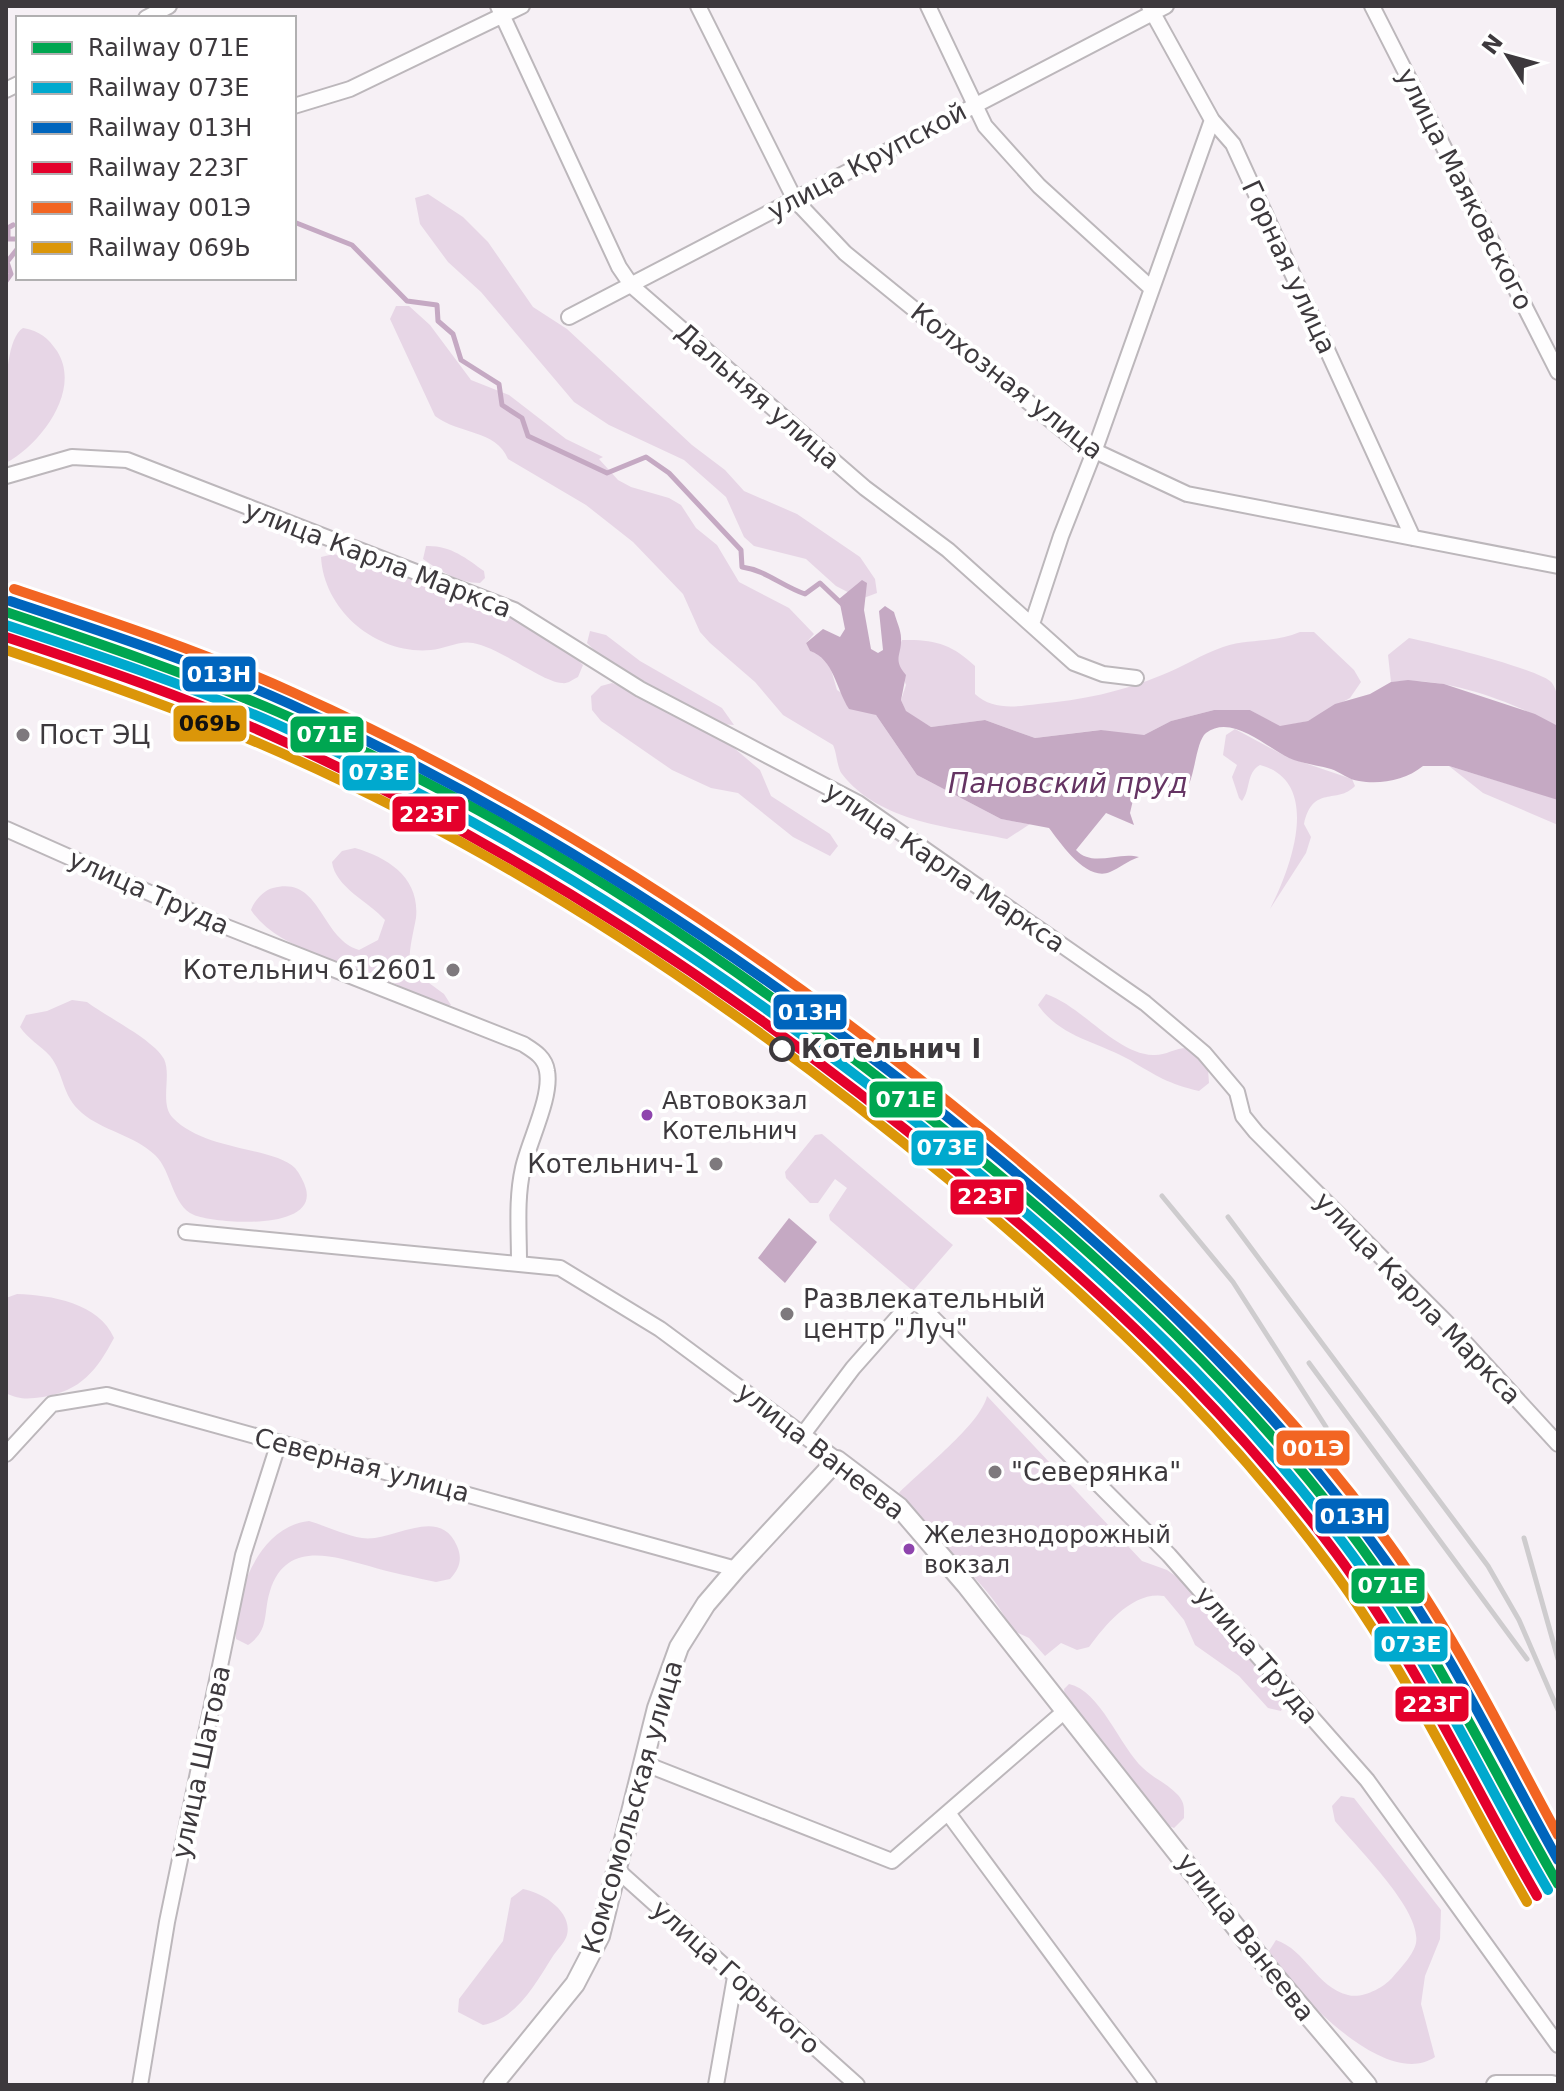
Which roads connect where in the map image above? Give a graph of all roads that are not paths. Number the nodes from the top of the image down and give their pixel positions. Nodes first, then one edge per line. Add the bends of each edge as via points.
1 (169, 6) edge
2 (522, 6) edge
3 (698, 6) edge
4 (928, 6) edge
5 (1372, 6) edge
6 (1156, 8) edge
7 (501, 10) edge
8 (150, 16) edge
9 (975, 102) junction
10 (296, 105) edge
11 (1212, 120) junction
12 (795, 200) junction
13 (632, 286) junction
14 (1151, 288) junction
15 (569, 317) dead end
16 (1558, 372) edge
17 (1094, 452) junction
18 (6, 476) edge
19 (1413, 538) junction
20 (1558, 566) edge
21 (1032, 624) junction
22 (1136, 678) dead end
23 (6, 829) edge
24 (186, 1232) dead end
25 (519, 1262) junction
26 (804, 1433) junction
27 (279, 1442) junction
28 (1558, 1444) edge
29 (6, 1454) edge
30 (837, 1460) junction
31 (736, 1569) junction
32 (1066, 1710) junction
33 (643, 1763) junction
34 (948, 1813) junction
35 (615, 1868) junction
36 (735, 1977) junction
37 (1558, 2045) edge
38 (140, 2085) edge
39 (493, 2085) edge
40 (716, 2085) edge
41 (857, 2085) edge
42 (1149, 2085) edge
43 (1367, 2085) edge
44 (1496, 2085) edge
45 (1552, 2085) edge

1 - 8 street
2 - 7 street
3 - 12 street, Колхозная улица
4 - 9 street
5 - 16 street, улица Маяковского
6 - 9 street, улица Крупской
6 - 11 street, Горная улица
7 - 10 street via 350,89
7 - 13 street, Дальняя улица
9 - 12 street, улица Крупской
9 - 14 street via 985,126 1039,186
11 - 14 street
11 - 19 street, Горная улица via 1233,144
12 - 13 street, улица Крупской
12 - 17 street, Колхозная улица via 845,253
13 - 15 street, улица Крупской
13 - 21 street, Дальняя улица
14 - 17 street
17 - 19 street, Колхозная улица via 1187,494
17 - 21 street
18 - 28 street, улица Карла Маркса via 72,457 127,460 435,577 514,610 640,689 858,803 1184,1034 1237,1092 1243,1116 1256,1132 1446,1322
19 - 20 street, Колхозная улица
21 - 22 street, Дальняя улица via 1074,663
23 - 25 street, улица Труда via 224,926 539,1054 547,1085 518,1200
24 - 25 street, улица Ванеева
25 - 26 street, улица Ванеева via 560,1268 660,1329
26 - 30 street, улица Ванеева
26 - 37 street, улица Труда via 914,1299 1169,1555 1367,1780
27 - 29 street, Северная улица via 107,1395 52,1404
27 - 31 street, Северная улица
27 - 38 street, улица Шатова via 243,1555 167,1922
30 - 31 street, Комсомольская улица
30 - 32 street, улица Ванеева via 899,1507
31 - 33 street, Комсомольская улица via 679,1647
32 - 34 street
32 - 43 street, улица Ванеева
33 - 34 street via 892,1861
33 - 35 street, Комсомольская улица
34 - 42 street
35 - 36 street, улица Горького
35 - 39 street, Комсомольская улица via 590,1958
36 - 40 street
36 - 41 street, улица Горького
44 - 45 street

